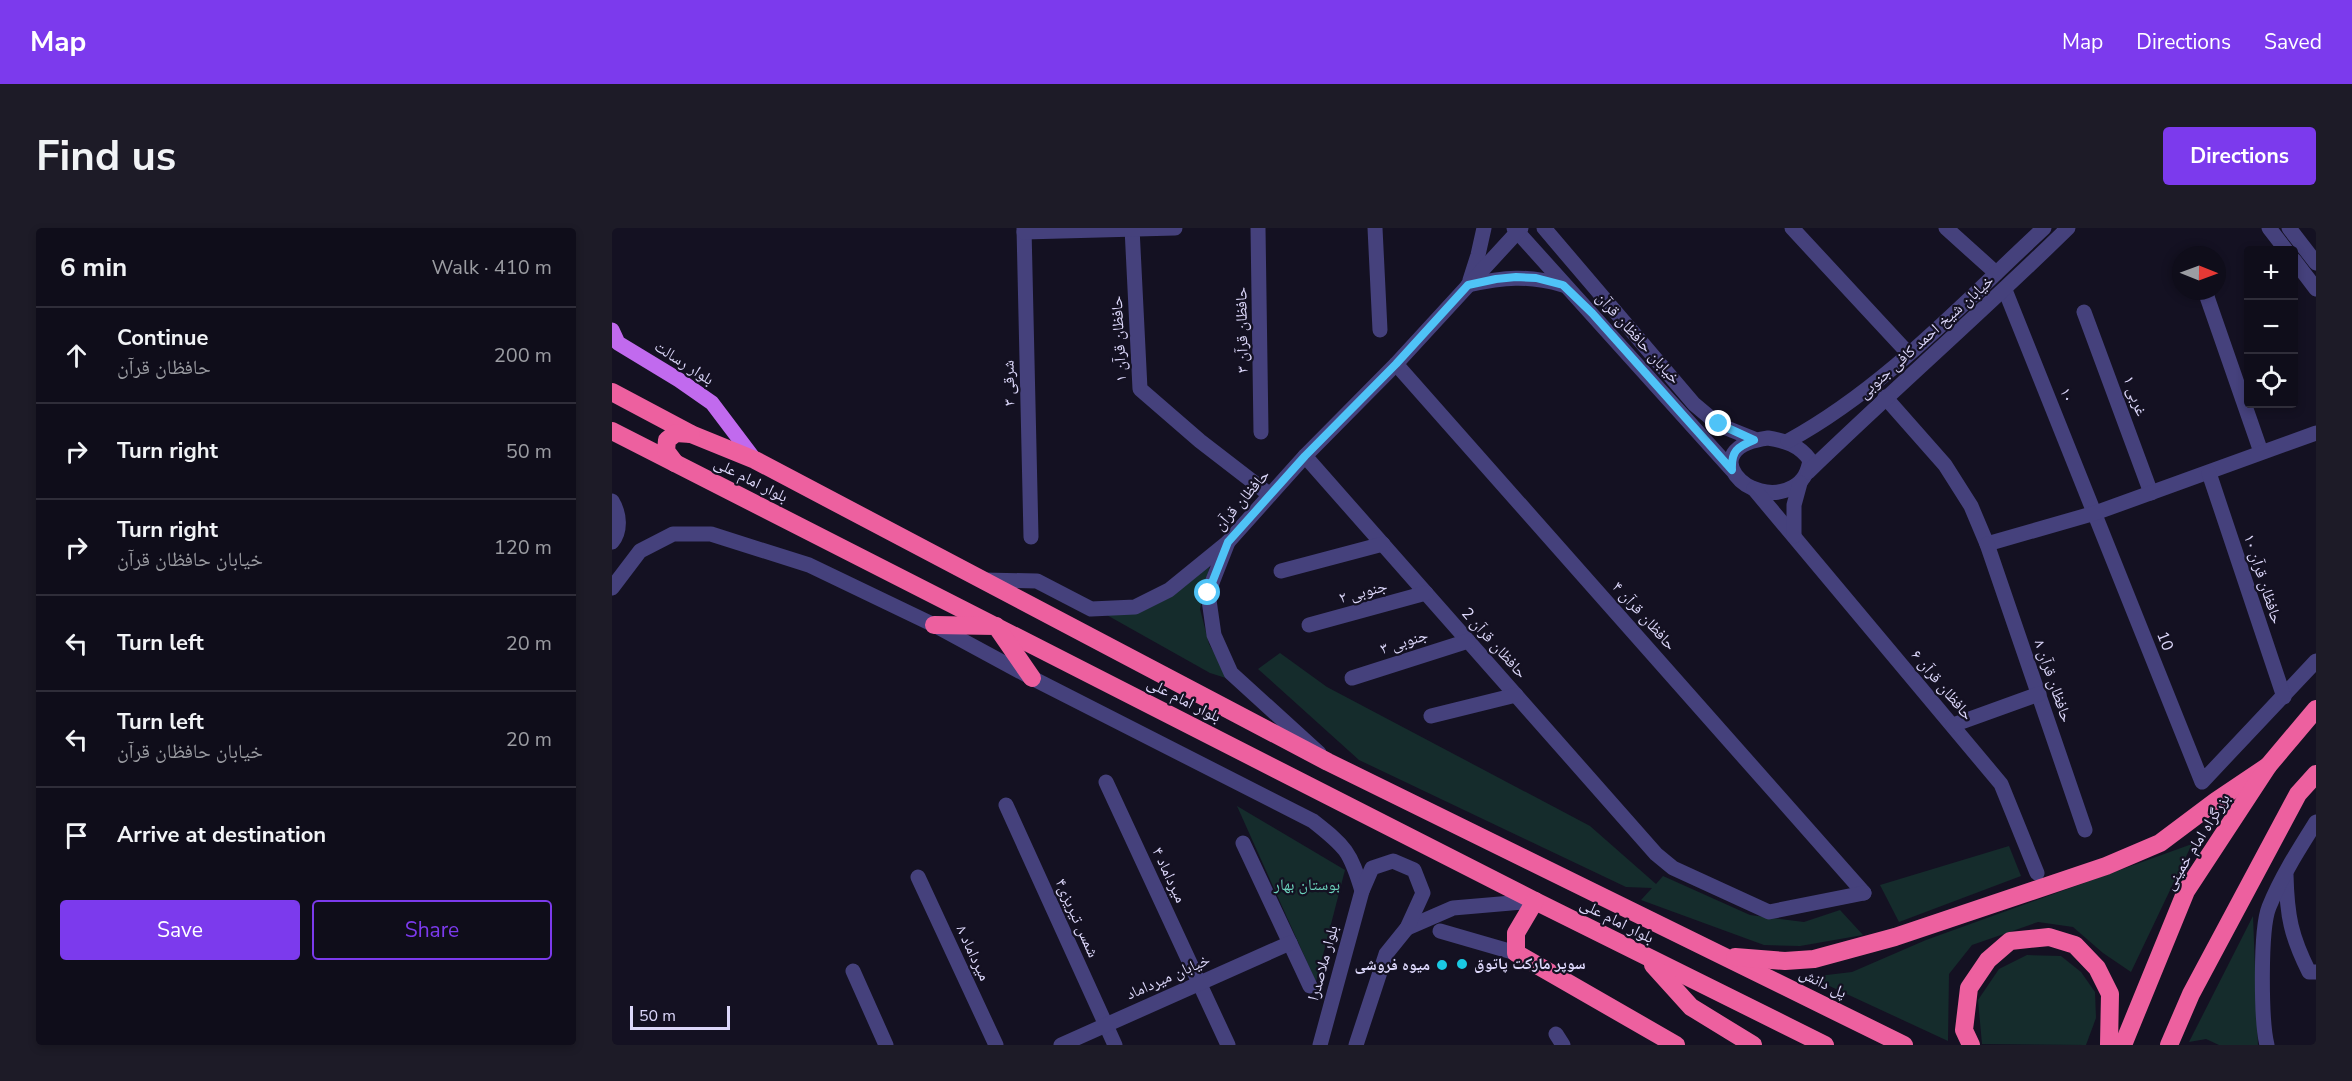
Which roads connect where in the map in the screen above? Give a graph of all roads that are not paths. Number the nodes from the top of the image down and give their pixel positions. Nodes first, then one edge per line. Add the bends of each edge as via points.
1 (1175, 228) edge
2 (1258, 228) edge
3 (1375, 228) edge
4 (1484, 228) edge
5 (1544, 228) edge
6 (1792, 228) edge
7 (1946, 228) edge
8 (2044, 228) edge
9 (2068, 228) edge
10 (2269, 228) edge
11 (2289, 228) edge
12 (1132, 229) edge
13 (1518, 229) edge
14 (1024, 230) edge
15 (2283, 246) edge
16 (2316, 263) edge
17 (2298, 265) edge
18 (1996, 273) junction
19 (1468, 285) junction
20 (1563, 285) junction
21 (2316, 289) edge
22 (2005, 291) junction
23 (2208, 300) edge
24 (2084, 312) dead end
25 (612, 330) edge
26 (1380, 330) dead end
27 (1908, 353) junction
28 (1396, 364) junction
29 (612, 392) edge
30 (1885, 397) junction
31 (612, 431) edge
32 (1261, 432) dead end
33 (2316, 433) edge
34 (691, 434) junction
35 (1754, 440) junction
36 (1788, 441) junction
37 (2261, 452) junction
38 (1305, 456) junction
39 (755, 460) junction
40 (675, 463) junction
41 (1732, 470) junction
42 (2209, 473) junction
43 (1804, 477) junction
44 (1754, 489) junction
45 (2151, 493) junction
46 (1270, 495) junction
47 (612, 501) edge
48 (2095, 513) junction
49 (1794, 536) junction
50 (1031, 537) dead end
51 (615, 538) edge
52 (1228, 542) junction
53 (1383, 544) junction
54 (1987, 544) junction
55 (1281, 571) dead end
56 (982, 580) junction
57 (612, 588) edge
58 (1426, 593) junction
59 (933, 625) junction
60 (1309, 625) dead end
61 (996, 626) junction
62 (1468, 641) junction
63 (2316, 661) edge
64 (1032, 678) junction
65 (1352, 678) dead end
66 (2039, 694) junction
67 (1516, 695) junction
68 (2284, 697) junction
69 (2316, 709) edge
70 (1431, 716) dead end
71 (1953, 725) junction
72 (1328, 762) junction
73 (2268, 766) junction
74 (2316, 774) edge
75 (1106, 782) dead end
76 (1006, 805) dead end
77 (2316, 822) edge
78 (2085, 830) dead end
79 (1243, 843) dead end
80 (2286, 872) junction
81 (2037, 873) dead end
82 (918, 877) dead end
83 (1362, 891) junction
84 (1864, 893) joint
85 (1535, 902) junction
86 (1407, 928) junction
87 (1440, 932) dead end
88 (1290, 943) junction
89 (1516, 952) junction
90 (1724, 956) junction
91 (1645, 957) junction
92 (853, 971) dead end
93 (2313, 972) edge
94 (1199, 983) junction
95 (1310, 986) dead end
96 (1738, 1004) junction
97 (1106, 1025) junction
98 (886, 1045) edge
99 (996, 1045) edge
100 (1061, 1045) edge
101 (1115, 1045) edge
102 (1228, 1045) edge
103 (1320, 1045) edge
104 (1356, 1045) edge
105 (1676, 1045) edge
106 (1753, 1045) edge
107 (1795, 1045) edge
108 (1825, 1045) edge
109 (1904, 1045) edge
110 (1971, 1045) edge
111 (2109, 1045) edge
112 (2123, 1045) edge
113 (2169, 1045) edge
114 (2267, 1045) edge

1 - 12 street
2 - 32 street, حافظان قرآن ۳
3 - 26 street
4 - 19 street, حافظان قرآن
5 - 35 street, خیابان حافظان قرآن via 1694,404 1719,424
6 - 27 street
7 - 18 street
8 - 18 street, خیابان شیخ احمد کافی جنوبی
9 - 22 street, خیابان شیخ احمد کافی جنوبی
10 - 15 street
11 - 16 street
12 - 14 street
12 - 46 street, حافظان قرآن ۱ via 1140,389
13 - 19 street, حافظان قرآن
13 - 20 street, خیابان حافظان قرآن
14 - 50 street, ۳ شرقی
17 - 21 street
18 - 27 street, خیابان شیخ احمد کافی جنوبی
19 - 20 street via 1516,277
19 - 28 street, حافظان قرآن
20 - 41 street, خیابان حافظان قرآن
22 - 30 street, خیابان شیخ احمد کافی جنوبی
22 - 48 street, ۱۰
23 - 37 street
24 - 45 street, ۱ غربی
25 - 39 main road, بلوار رسالت via 618,343 712,403
27 - 36 street, خیابان شیخ احمد کافی جنوبی via 1851,400
28 - 38 street, حافظان قرآن
28 - 84 street, حافظان قرآن ۴
29 - 34 highway, بلوار امام علی
30 - 43 street, خیابان شیخ احمد کافی جنوبی
30 - 54 street, حافظان قرآن ۸ via 1945,465 1971,506
31 - 40 highway, بلوار امام علی
33 - 37 street
34 - 39 highway, بلوار امام علی
34 - 40 highway via 676,433 667,440 666,451
35 - 36 street
35 - 41 street via 1737,447 1731,457
36 - 43 street via 1810,460
37 - 42 street
38 - 46 street, حافظان قرآن
38 - 53 street, حافظان قرآن 2
39 - 56 highway, بلوار امام علی
40 - 61 highway, بلوار امام علی
41 - 44 street
42 - 45 street
42 - 68 street, حافظان قرآن ۱۰
43 - 44 street via 1784,492
43 - 49 street via 1794,505
44 - 49 street, حافظان قرآن ۶
45 - 48 street
46 - 52 street, حافظان قرآن
47 - 51 street via 618,519
48 - 54 street
48 - 68 street, 10 via 2202,782
49 - 71 street, حافظان قرآن ۶
52 - 56 street via 1169,590 1135,607 1091,609 1037,581
52 - 72 street, حافظان قرآن via 1208,593 1214,635 1231,673
53 - 55 street
53 - 58 street, حافظان قرآن 2
54 - 66 street, حافظان قرآن ۸
56 - 72 highway, بلوار امام علی
57 - 59 street via 640,552 673,534 711,534 809,565
58 - 60 street, جنوبی ۲
58 - 62 street, حافظان قرآن 2
59 - 61 highway
59 - 64 street
61 - 64 highway
61 - 85 highway, بلوار امام علی
62 - 65 street, جنوبی ۳
62 - 67 street, حافظان قرآن 2
63 - 68 street
64 - 83 street via 1313,821 1340,842 1353,861
66 - 71 street
66 - 78 street, حافظان قرآن ۸
67 - 70 street
67 - 84 street, حافظان قرآن 2 via 1656,854 1673,868 1769,912
69 - 73 highway, بزرگراه امام خمینی
71 - 81 street, حافظان قرآن ۶ via 2001,783
72 - 90 highway, بلوار امام علی
73 - 90 highway via 2160,843 2106,866 1814,960
73 - 112 highway, بزرگراه امام خمینی via 2186,891
74 - 113 highway via 2298,794 2191,994
75 - 94 street, میرداماد ۴
76 - 97 street, شمس تیریزی۴
77 - 80 street
79 - 88 street
80 - 93 street via 2287,913 2295,945
80 - 114 street via 2268,910 2263,962
82 - 99 street, میرداماد ۸
83 - 86 street, بلوار ملاصدرا via 1372,868 1393,861 1414,870 1423,893
83 - 103 street, بلوار ملاصدرا
85 - 86 street via 1453,908
85 - 89 highway via 1516,933
85 - 91 highway, بلوار امام علی
86 - 104 street via 1386,954
87 - 89 street
88 - 94 street, خیابان میرداماد
88 - 95 street
89 - 105 highway
90 - 109 highway, پل دانش
91 - 96 highway, بلوار امام علی
91 - 106 highway via 1691,1007
92 - 98 street
94 - 97 street, خیابان میرداماد
94 - 102 street, میرداماد ۴
96 - 107 highway
96 - 108 highway
97 - 100 street, خیابان میرداماد
97 - 101 street, شمس تیریزی۴
110 - 111 highway via 1964,1030 1969,988 1988,960 2010,941 2049,937 2074,945 2097,969 2110,994

